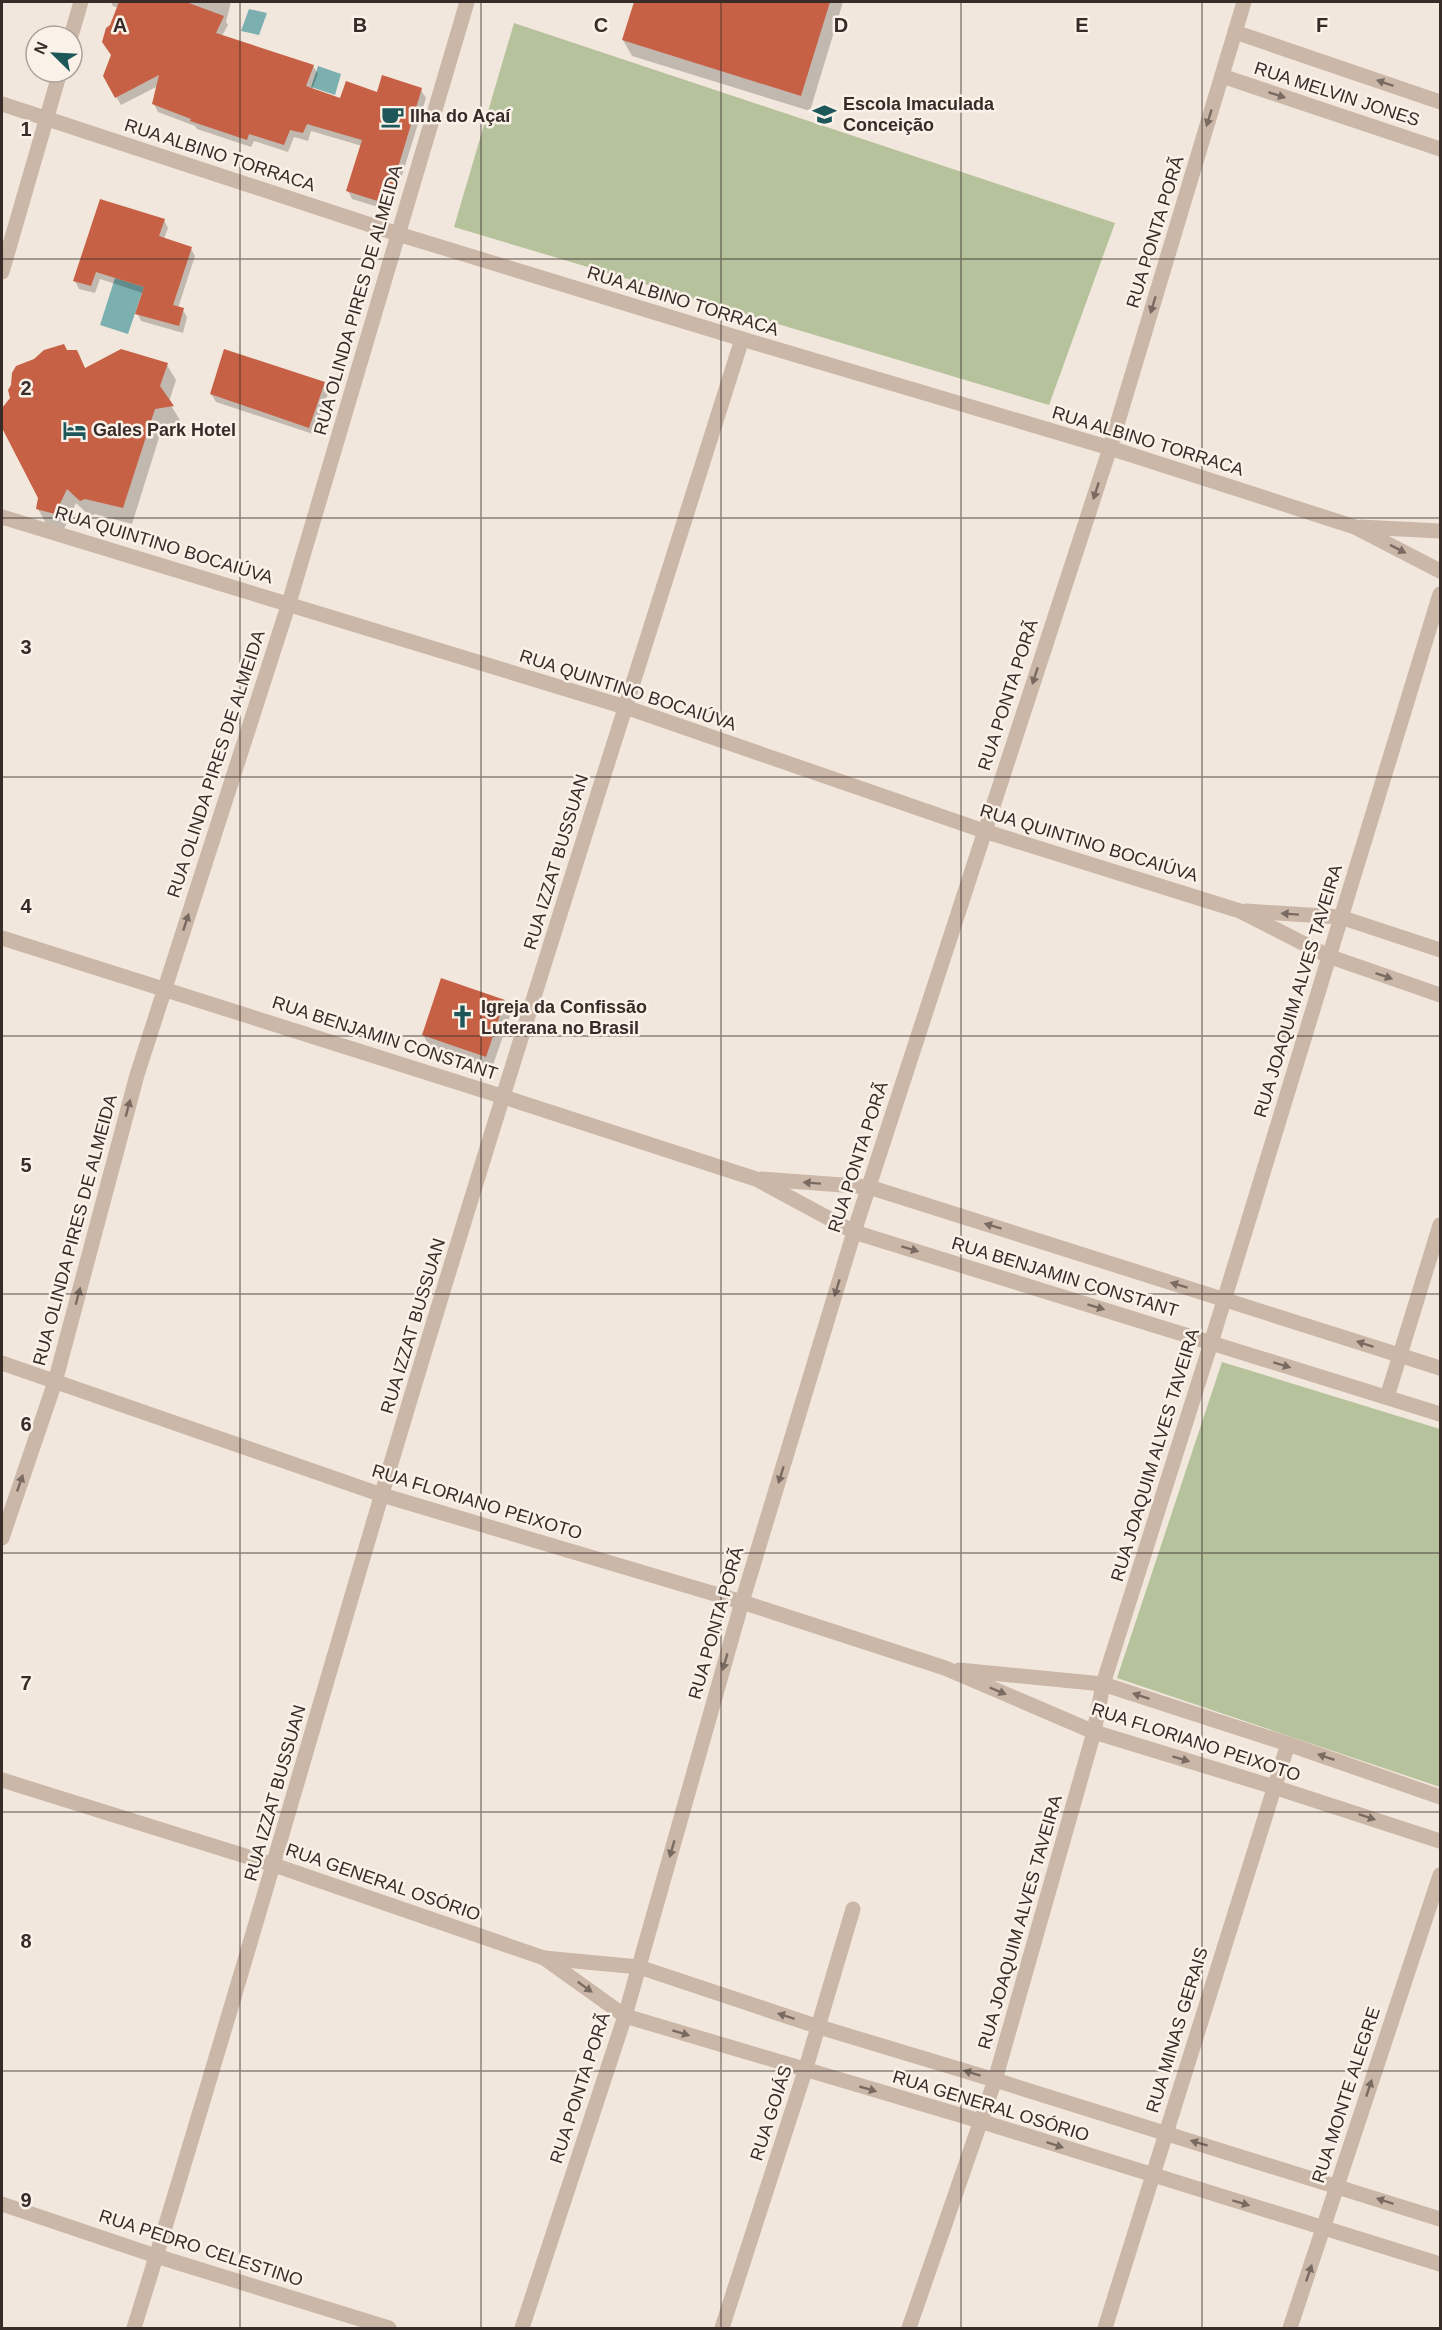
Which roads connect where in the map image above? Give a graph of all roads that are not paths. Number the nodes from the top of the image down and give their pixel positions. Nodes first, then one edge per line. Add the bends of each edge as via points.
1 (81, 2) edge
2 (467, 2) edge
3 (1244, 2) edge
4 (75, 24) edge
5 (1235, 32) junction
6 (1222, 76) junction
7 (56, 84) edge
8 (1440, 102) edge
9 (2, 104) edge
10 (46, 118) junction
11 (1440, 149) edge
12 (398, 234) junction
13 (2, 272) edge
14 (742, 339) junction
15 (1110, 448) junction
16 (2, 517) edge
17 (1355, 527) junction
18 (1440, 531) edge
19 (1440, 571) edge
20 (1440, 594) edge
21 (289, 603) junction
22 (625, 707) junction
23 (984, 831) junction
24 (1240, 911) junction
25 (1340, 917) junction
26 (2, 938) edge
27 (1440, 950) edge
28 (1328, 956) junction
29 (164, 988) junction
30 (1440, 995) edge
31 (504, 1096) junction
32 (756, 1179) junction
33 (869, 1187) junction
34 (1440, 1225) edge
35 (854, 1232) junction
36 (1224, 1299) junction
37 (1211, 1343) junction
38 (1400, 1355) junction
39 (2, 1364) edge
40 (1440, 1368) edge
41 (55, 1382) junction
42 (1387, 1397) junction
43 (1440, 1414) edge
44 (382, 1495) junction
45 (2, 1538) edge
46 (742, 1602) junction
47 (945, 1668) junction
48 (1103, 1684) junction
49 (1094, 1732) junction
50 (1287, 1744) junction
51 (2, 1780) edge
52 (1274, 1787) junction
53 (1440, 1797) edge
54 (1440, 1841) edge
55 (274, 1865) junction
56 (1440, 1875) edge
57 (853, 1909) dead end
58 (544, 1958) junction
59 (639, 1968) junction
60 (625, 2016) junction
61 (816, 2026) junction
62 (805, 2071) junction
63 (995, 2080) junction
64 (980, 2121) junction
65 (1165, 2132) junction
66 (1152, 2176) junction
67 (1336, 2186) junction
68 (2, 2204) edge
69 (1440, 2219) edge
70 (1324, 2228) junction
71 (156, 2256) junction
72 (1440, 2264) edge
73 (134, 2328) edge
74 (389, 2328) edge
75 (522, 2328) edge
76 (722, 2328) edge
77 (909, 2328) edge
78 (1105, 2328) edge
79 (1290, 2328) edge

1 - 4 street
2 - 12 street, RUA OLINDA PIRES DE ALMEIDA
3 - 5 street, RUA PONTA PORÃ
5 - 6 street, RUA PONTA PORÃ
8 -> 5 street, RUA MELVIN JONES
6 -> 11 street, RUA MELVIN JONES
6 -> 15 street, RUA PONTA PORÃ
7 - 10 street
9 - 10 street, RUA ALBINO TORRACA
10 - 12 street, RUA ALBINO TORRACA
10 - 13 street
12 - 14 street, RUA ALBINO TORRACA
12 - 21 street, RUA OLINDA PIRES DE ALMEIDA
14 - 15 street, RUA ALBINO TORRACA
14 - 22 street, RUA IZZAT BUSSUAN
15 - 17 street, RUA ALBINO TORRACA
15 -> 23 street, RUA PONTA PORÃ
16 - 21 street, RUA QUINTINO BOCAIÚVA
17 - 18 street, RUA ALBINO TORRACA
17 -> 19 street, RUA ALBINO TORRACA
20 - 25 street, RUA JOAQUIM ALVES TAVEIRA
21 - 22 street, RUA QUINTINO BOCAIÚVA
29 -> 21 street, RUA OLINDA PIRES DE ALMEIDA
22 - 23 street, RUA QUINTINO BOCAIÚVA
22 - 31 street, RUA IZZAT BUSSUAN
23 - 24 street, RUA QUINTINO BOCAIÚVA
23 - 33 street, RUA PONTA PORÃ
25 -> 24 street, RUA QUINTINO BOCAIÚVA
24 - 28 street, RUA QUINTINO BOCAIÚVA
25 - 27 street, RUA QUINTINO BOCAIÚVA
25 - 28 street, RUA JOAQUIM ALVES TAVEIRA
26 - 29 street, RUA BENJAMIN CONSTANT
28 -> 30 street, RUA QUINTINO BOCAIÚVA
28 - 36 street, RUA JOAQUIM ALVES TAVEIRA
29 - 31 street, RUA BENJAMIN CONSTANT
41 -> 29 street, RUA OLINDA PIRES DE ALMEIDA
31 - 32 street, RUA BENJAMIN CONSTANT
31 - 44 street, RUA IZZAT BUSSUAN
33 -> 32 street, RUA BENJAMIN CONSTANT
32 - 35 street, RUA BENJAMIN CONSTANT
33 - 35 street, RUA PONTA PORÃ
36 -> 33 street, RUA BENJAMIN CONSTANT
34 - 38 street
35 -> 37 street, RUA BENJAMIN CONSTANT
35 -> 46 street, RUA PONTA PORÃ
36 - 37 street, RUA JOAQUIM ALVES TAVEIRA
38 -> 36 street, RUA BENJAMIN CONSTANT
37 -> 42 street, RUA BENJAMIN CONSTANT
37 - 48 street, RUA JOAQUIM ALVES TAVEIRA
38 - 40 street, RUA BENJAMIN CONSTANT
38 - 42 street
39 - 41 street, RUA FLORIANO PEIXOTO
41 - 44 street, RUA FLORIANO PEIXOTO
45 -> 41 street, RUA OLINDA PIRES DE ALMEIDA
42 - 43 street, RUA BENJAMIN CONSTANT
44 - 46 street, RUA FLORIANO PEIXOTO
44 - 55 street, RUA IZZAT BUSSUAN
46 - 47 street, RUA FLORIANO PEIXOTO
46 -> 59 street, RUA PONTA PORÃ
47 - 48 street, RUA FLORIANO PEIXOTO
47 -> 49 street, RUA FLORIANO PEIXOTO
48 - 49 street, RUA JOAQUIM ALVES TAVEIRA
50 -> 48 street, RUA FLORIANO PEIXOTO
49 -> 52 street, RUA FLORIANO PEIXOTO
49 - 63 street, RUA JOAQUIM ALVES TAVEIRA
50 - 52 street, RUA MINAS GERAIS
53 -> 50 street, RUA FLORIANO PEIXOTO
51 - 55 street, RUA GENERAL OSÓRIO
52 -> 54 street, RUA FLORIANO PEIXOTO
52 - 65 street, RUA MINAS GERAIS
55 - 58 street, RUA GENERAL OSÓRIO
55 - 71 street, RUA IZZAT BUSSUAN
67 -> 56 street, RUA MONTE ALEGRE
57 - 61 street, RUA GOIÁS
58 - 59 street, RUA GENERAL OSÓRIO
58 -> 60 street, RUA GENERAL OSÓRIO
59 - 60 street, RUA PONTA PORÃ
61 -> 59 street, RUA GENERAL OSÓRIO
60 -> 62 street, RUA GENERAL OSÓRIO
60 - 75 street, RUA PONTA PORÃ
61 - 62 street, RUA GOIÁS
63 -> 61 street, RUA GENERAL OSÓRIO
62 -> 64 street, RUA GENERAL OSÓRIO
62 - 76 street, RUA GOIÁS
63 - 64 street, RUA JOAQUIM ALVES TAVEIRA
63 - 65 street, RUA GENERAL OSÓRIO
64 -> 66 street, RUA GENERAL OSÓRIO
64 - 77 street, RUA JOAQUIM ALVES TAVEIRA
65 - 66 street, RUA MINAS GERAIS
67 -> 65 street, RUA GENERAL OSÓRIO
66 -> 70 street, RUA GENERAL OSÓRIO
66 - 78 street, RUA MINAS GERAIS
69 -> 67 street, RUA GENERAL OSÓRIO
67 - 70 street, RUA MONTE ALEGRE
68 - 71 street, RUA PEDRO CELESTINO
70 - 72 street, RUA GENERAL OSÓRIO
79 -> 70 street, RUA MONTE ALEGRE
71 - 73 street, RUA IZZAT BUSSUAN
71 - 74 street, RUA PEDRO CELESTINO

